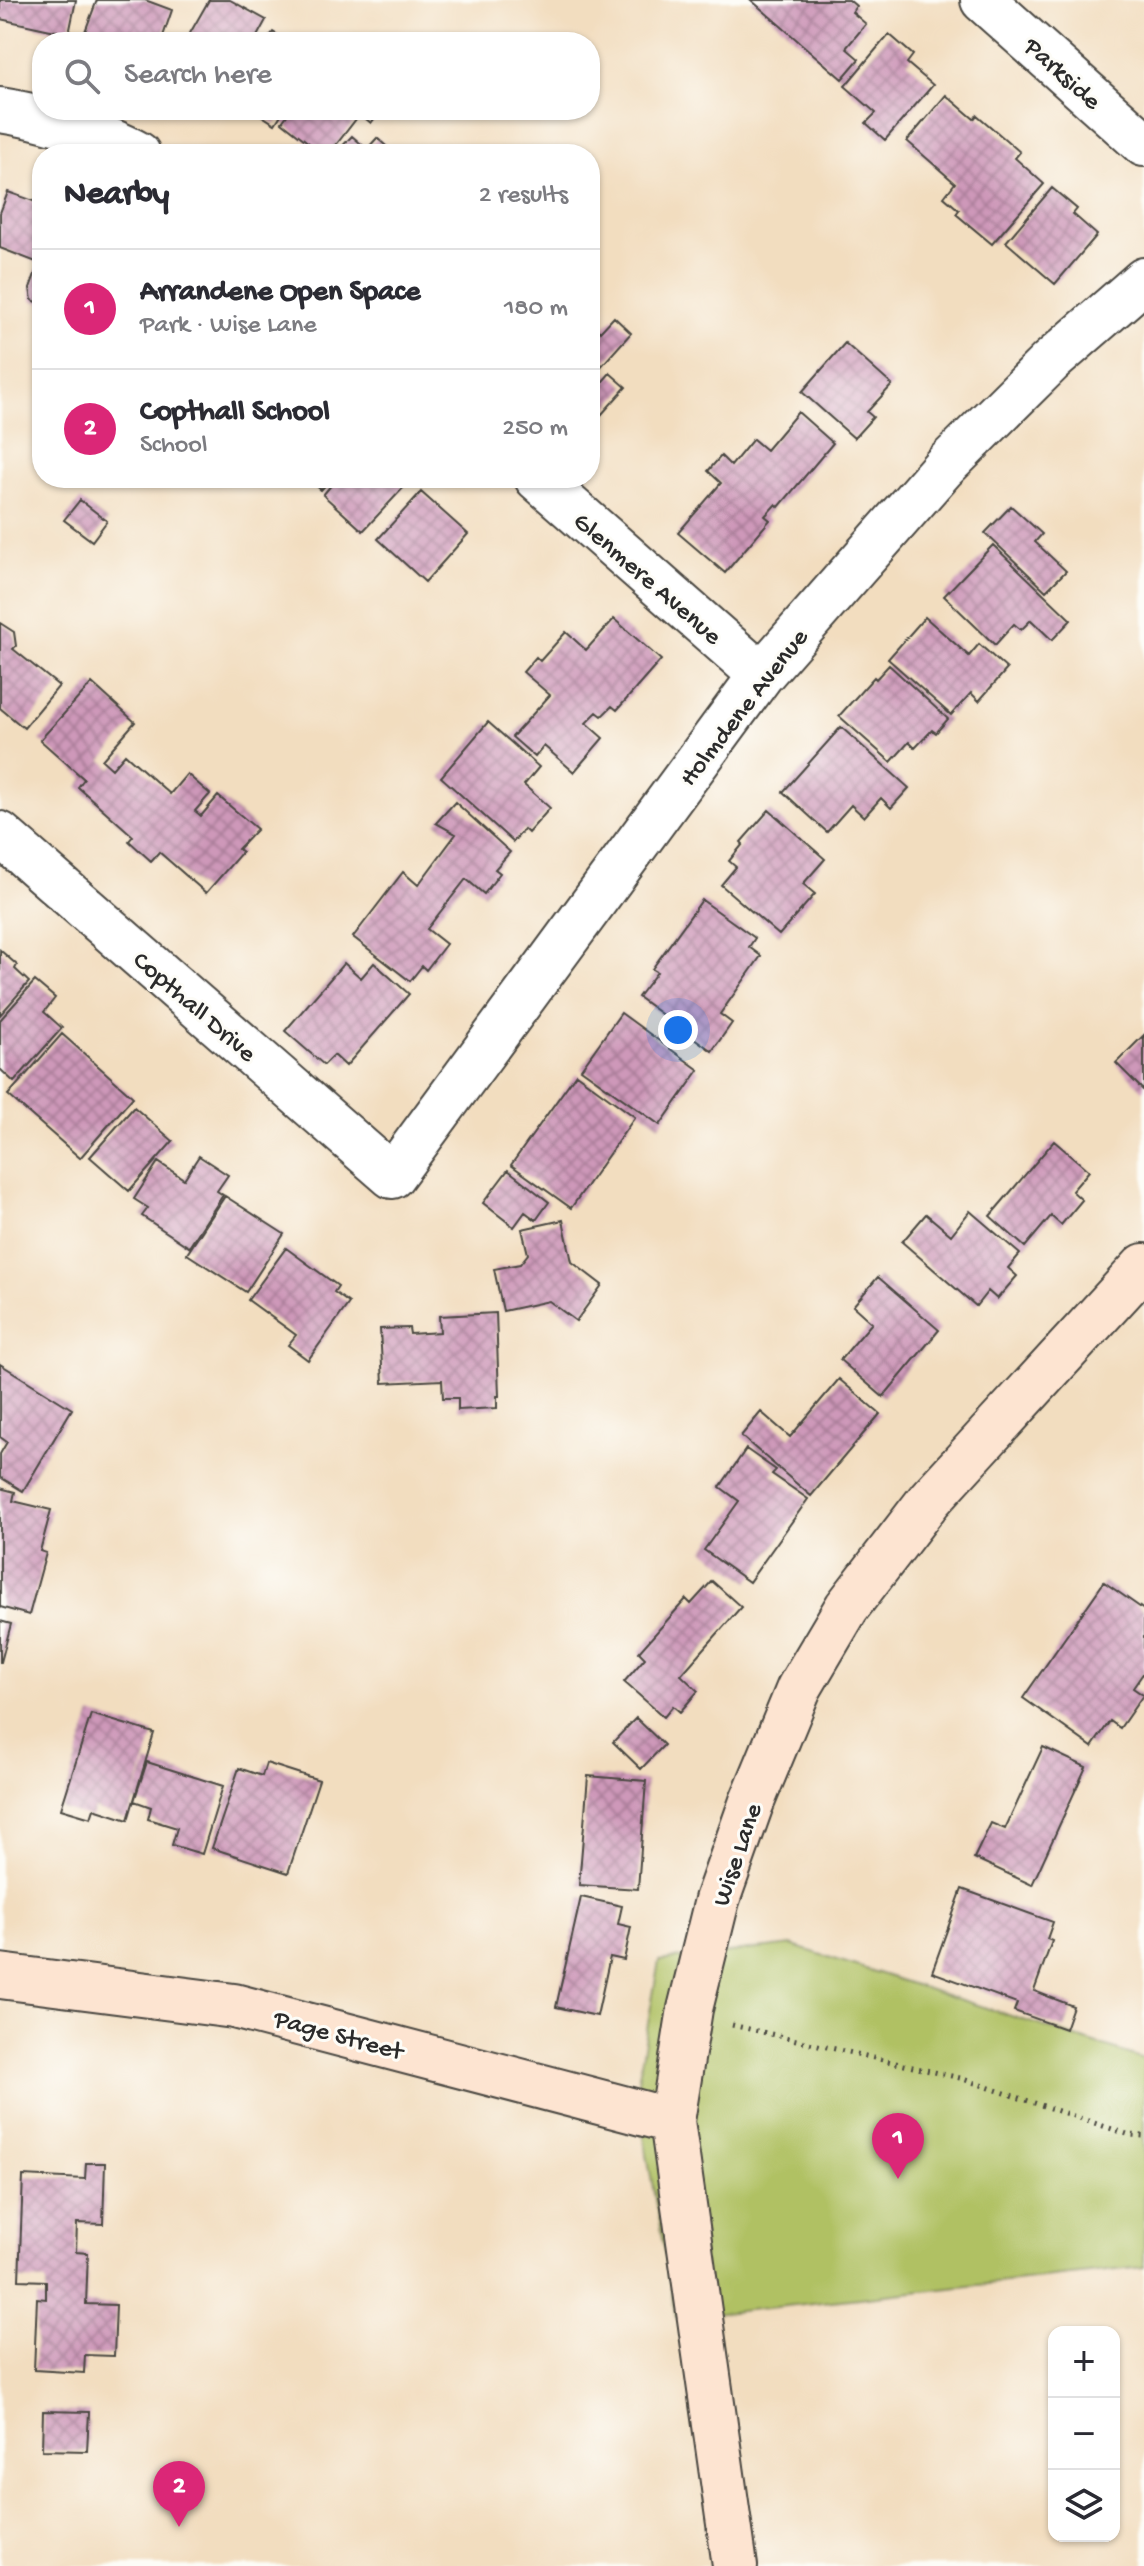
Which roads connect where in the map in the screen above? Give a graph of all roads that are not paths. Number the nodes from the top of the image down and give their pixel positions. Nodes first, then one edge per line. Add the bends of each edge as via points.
1 (983, 0) edge
2 (0, 110) edge
3 (32, 116) edge
4 (45, 120) edge
5 (119, 144) edge
6 (1144, 144) edge
7 (1144, 280) edge
8 (548, 488) edge
9 (761, 675) junction
10 (0, 834) edge
11 (392, 1176) joint
12 (1144, 1266) edge
13 (0, 1976) edge
14 (672, 2121) junction
15 (735, 2566) edge

1 - 6 street, Parkside
2 - 3 street
4 - 5 street
7 - 9 street, Holmdene Avenue via 1050,362 943,468
8 - 9 street, Glenmere Avenue
9 - 11 street, Holmdene Avenue
10 - 11 street, Copthall Drive
12 - 14 street, Wise Lane via 930,1499 847,1607 799,1688 717,1900 690,2009
13 - 14 street, Page Street via 234,2006
14 - 15 street, Wise Lane

